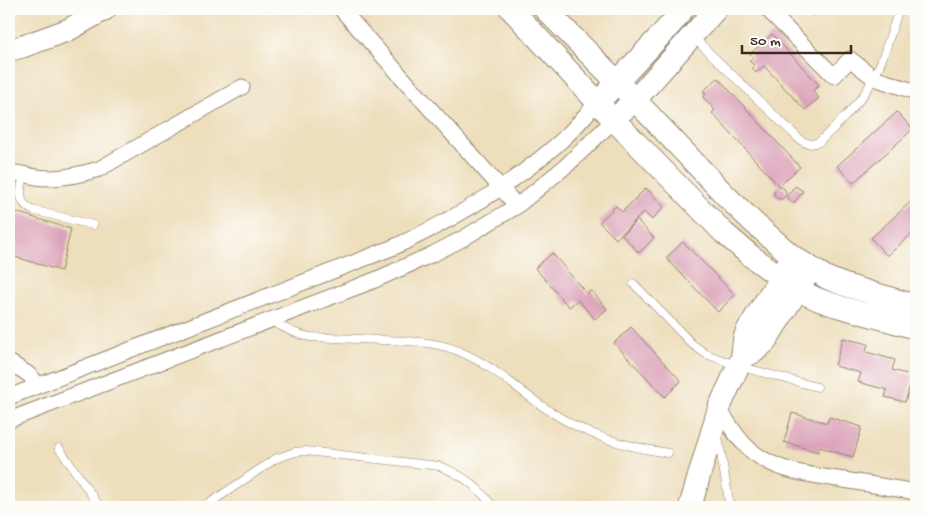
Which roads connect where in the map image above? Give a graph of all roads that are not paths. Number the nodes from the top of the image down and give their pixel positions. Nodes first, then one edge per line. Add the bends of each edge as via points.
1 (105, 9) edge
2 (341, 9) edge
3 (511, 9) edge
4 (545, 9) edge
5 (683, 9) edge
6 (716, 9) edge
7 (767, 9) edge
8 (899, 9) edge
9 (692, 36) junction
10 (9, 50) edge
11 (874, 78) junction
12 (618, 82) junction
13 (242, 86) dead end
14 (916, 92) edge
15 (636, 100) junction
16 (598, 102) junction
17 (614, 120) junction
18 (13, 173) edge
19 (500, 187) junction
20 (517, 206) junction
21 (93, 225) dead end
22 (792, 256) junction
23 (810, 268) junction
24 (634, 284) dead end
25 (789, 284) junction
26 (916, 306) edge
27 (271, 320) junction
28 (916, 328) edge
29 (9, 362) edge
30 (740, 362) junction
31 (39, 385) junction
32 (817, 387) dead end
33 (9, 397) edge
34 (716, 417) junction
35 (9, 420) edge
36 (59, 448) dead end
37 (668, 453) dead end
38 (916, 492) edge
39 (100, 507) edge
40 (204, 507) edge
41 (493, 507) edge
42 (690, 507) edge
43 (730, 507) edge

1 - 10 main road via 68,30
2 - 19 street
3 - 16 main road
4 - 12 main road
5 - 12 main road
6 - 9 main road
7 - 11 street via 834,76 850,58
8 - 11 lane
9 - 11 lane via 808,144 819,142 846,116
9 - 15 main road
11 - 14 street
12 - 15 main road
12 - 16 main road
13 - 18 street via 99,169 51,178
15 - 17 main road
15 - 22 main road via 727,198
16 - 17 main road
16 - 19 street via 540,159
17 - 20 street
17 - 25 main road via 724,232
18 - 21 lane via 22,202 27,207
19 - 20 street
19 - 31 street via 446,221 394,247
20 - 27 street via 404,268
22 - 23 main road
22 - 25 main road
23 - 25 main road
23 - 26 main road via 845,285
24 - 30 lane via 692,344 706,354
25 - 28 main road via 837,306
25 - 30 main road via 747,331
27 - 35 street
27 - 37 lane via 296,334 310,337 430,343 454,350 477,359 575,427 636,448
29 - 31 street
30 - 32 lane
30 - 34 main road
31 - 33 street
34 - 38 street via 753,453 771,464 804,474
34 - 42 main road
34 - 43 lane
36 - 39 lane
40 - 41 lane via 275,459 306,451 439,466 466,479

